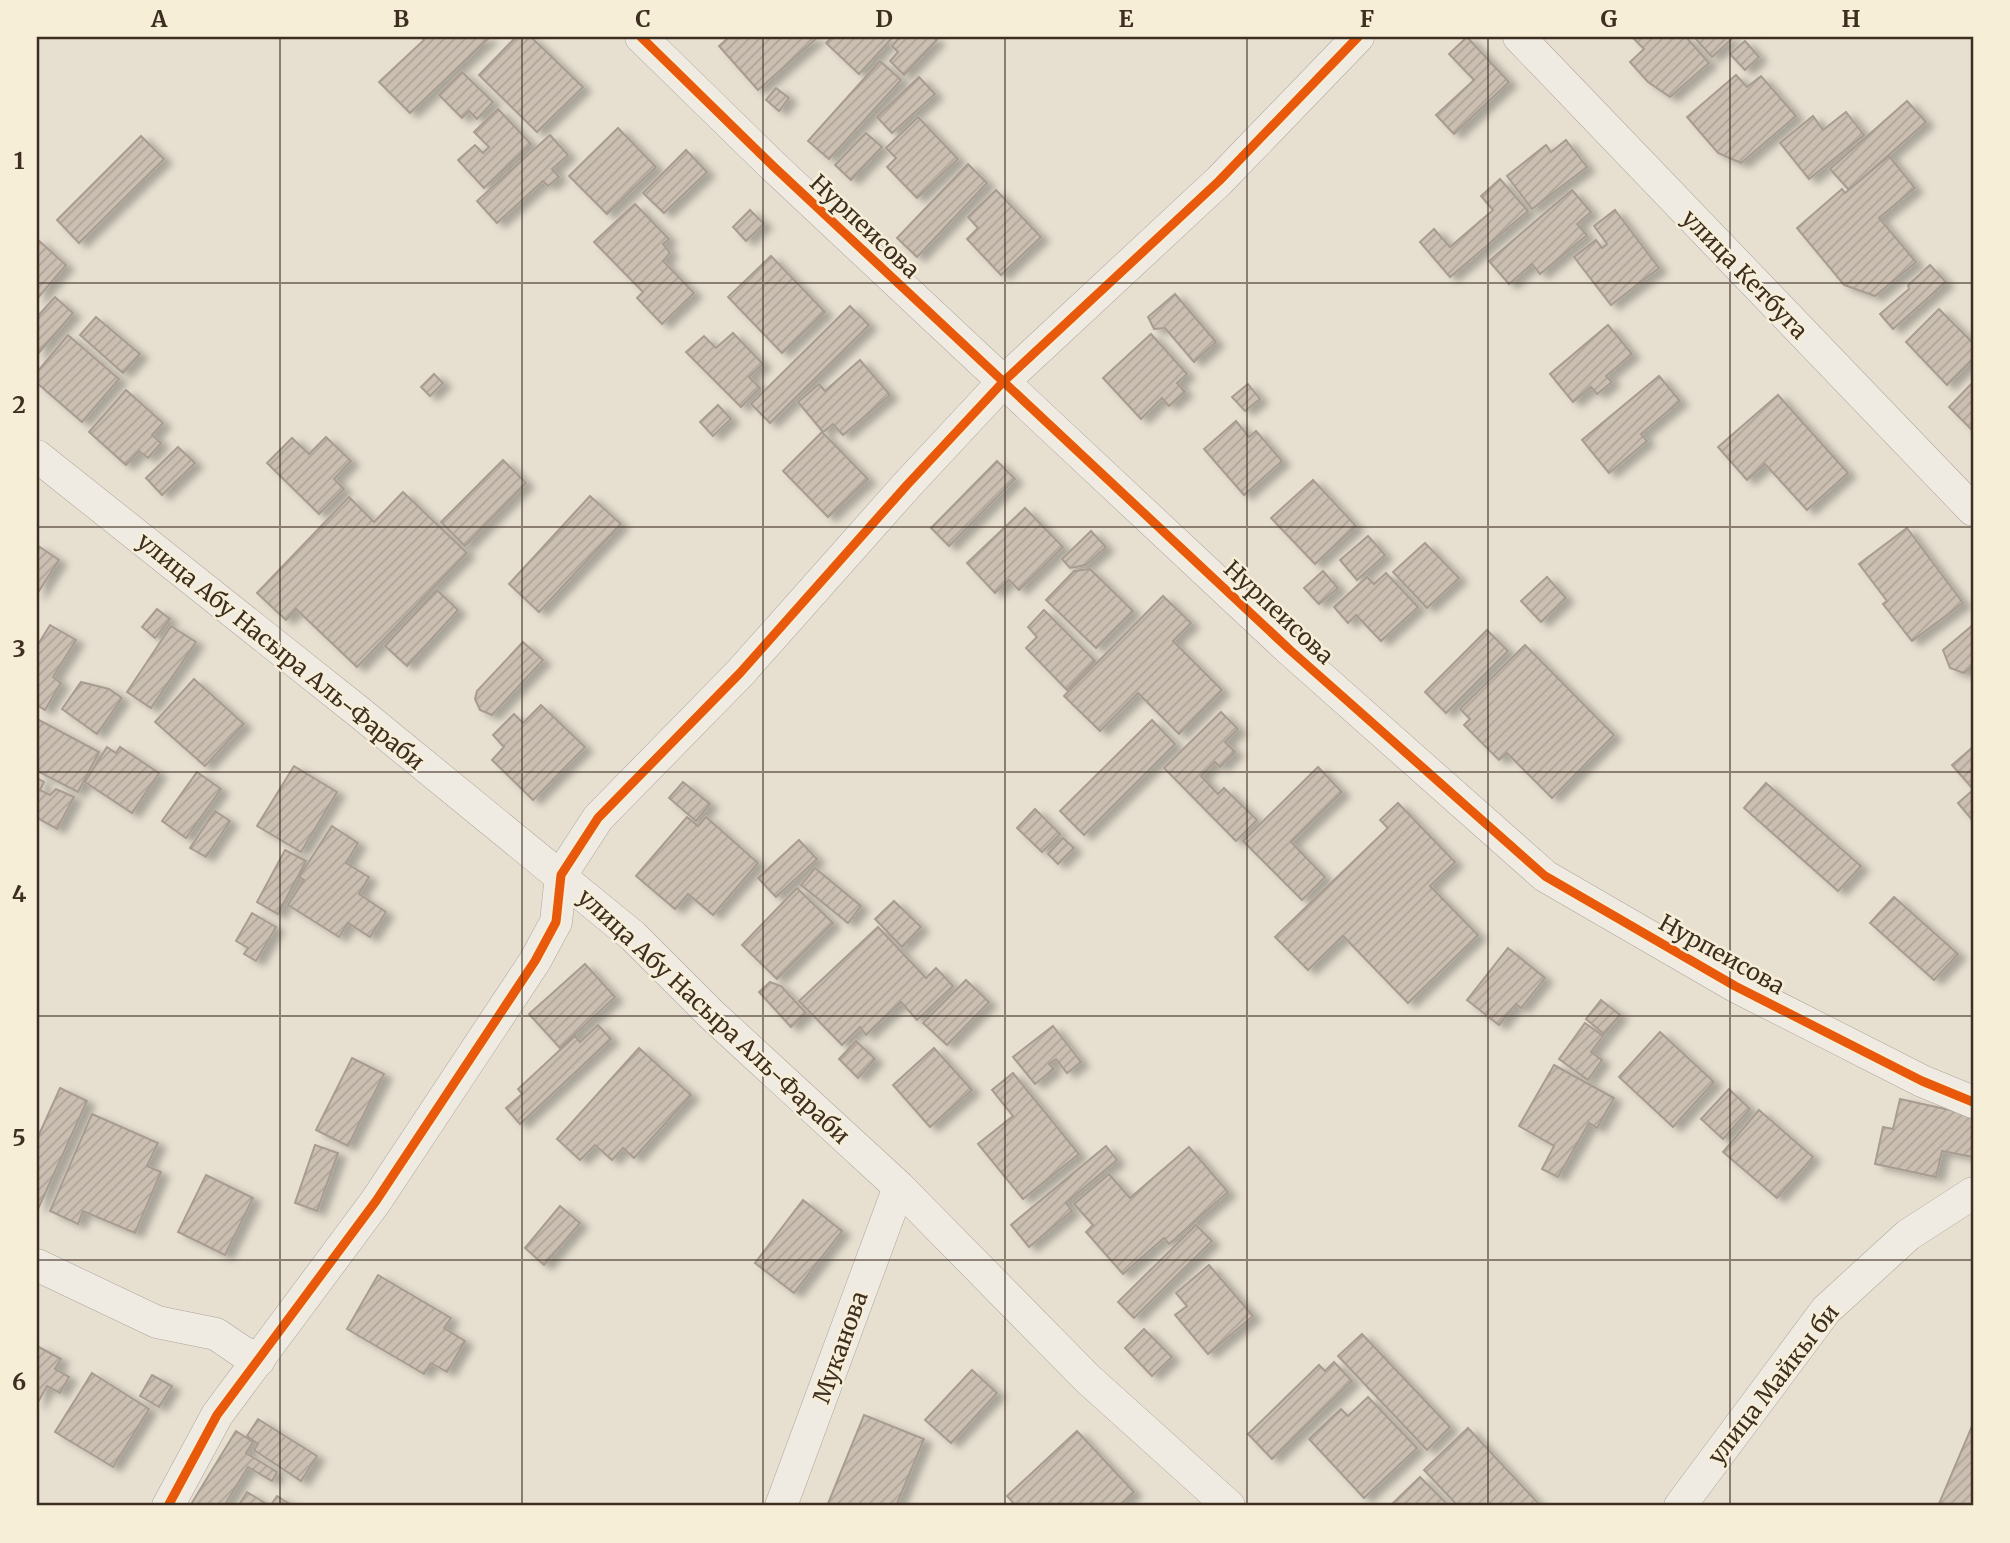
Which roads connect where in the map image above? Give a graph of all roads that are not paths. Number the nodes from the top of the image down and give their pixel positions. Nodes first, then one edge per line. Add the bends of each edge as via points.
1 (641, 37) edge
2 (1358, 37) edge
3 (1519, 37) edge
4 (1003, 382) junction
5 (37, 456) edge
6 (1973, 510) edge
7 (561, 875) junction
8 (1973, 1102) edge
9 (900, 1187) junction
10 (1973, 1193) edge
11 (37, 1265) edge
12 (259, 1360) junction
13 (168, 1506) edge
14 (781, 1506) edge
15 (1229, 1506) edge
16 (1679, 1506) edge

1 - 4 street, Нурпеисова
2 - 4 street via 1219,181
3 - 6 street, улица Кетбуга
4 - 7 street via 740,673 597,818
4 - 8 street, Нурпеисова via 1290,650 1545,876 1735,986
5 - 7 street, улица Абу Насыра Аль-Фараби
7 - 9 street, улица Абу Насыра Аль-Фараби via 633,936
7 - 12 street via 556,922 535,961 376,1201
9 - 14 street, Муканова
9 - 15 street, улица Абу Насыра Аль-Фараби via 1088,1379
10 - 16 street, улица Майкы би via 1909,1235 1826,1310
11 - 12 street via 157,1322 216,1334
12 - 13 street via 218,1415

